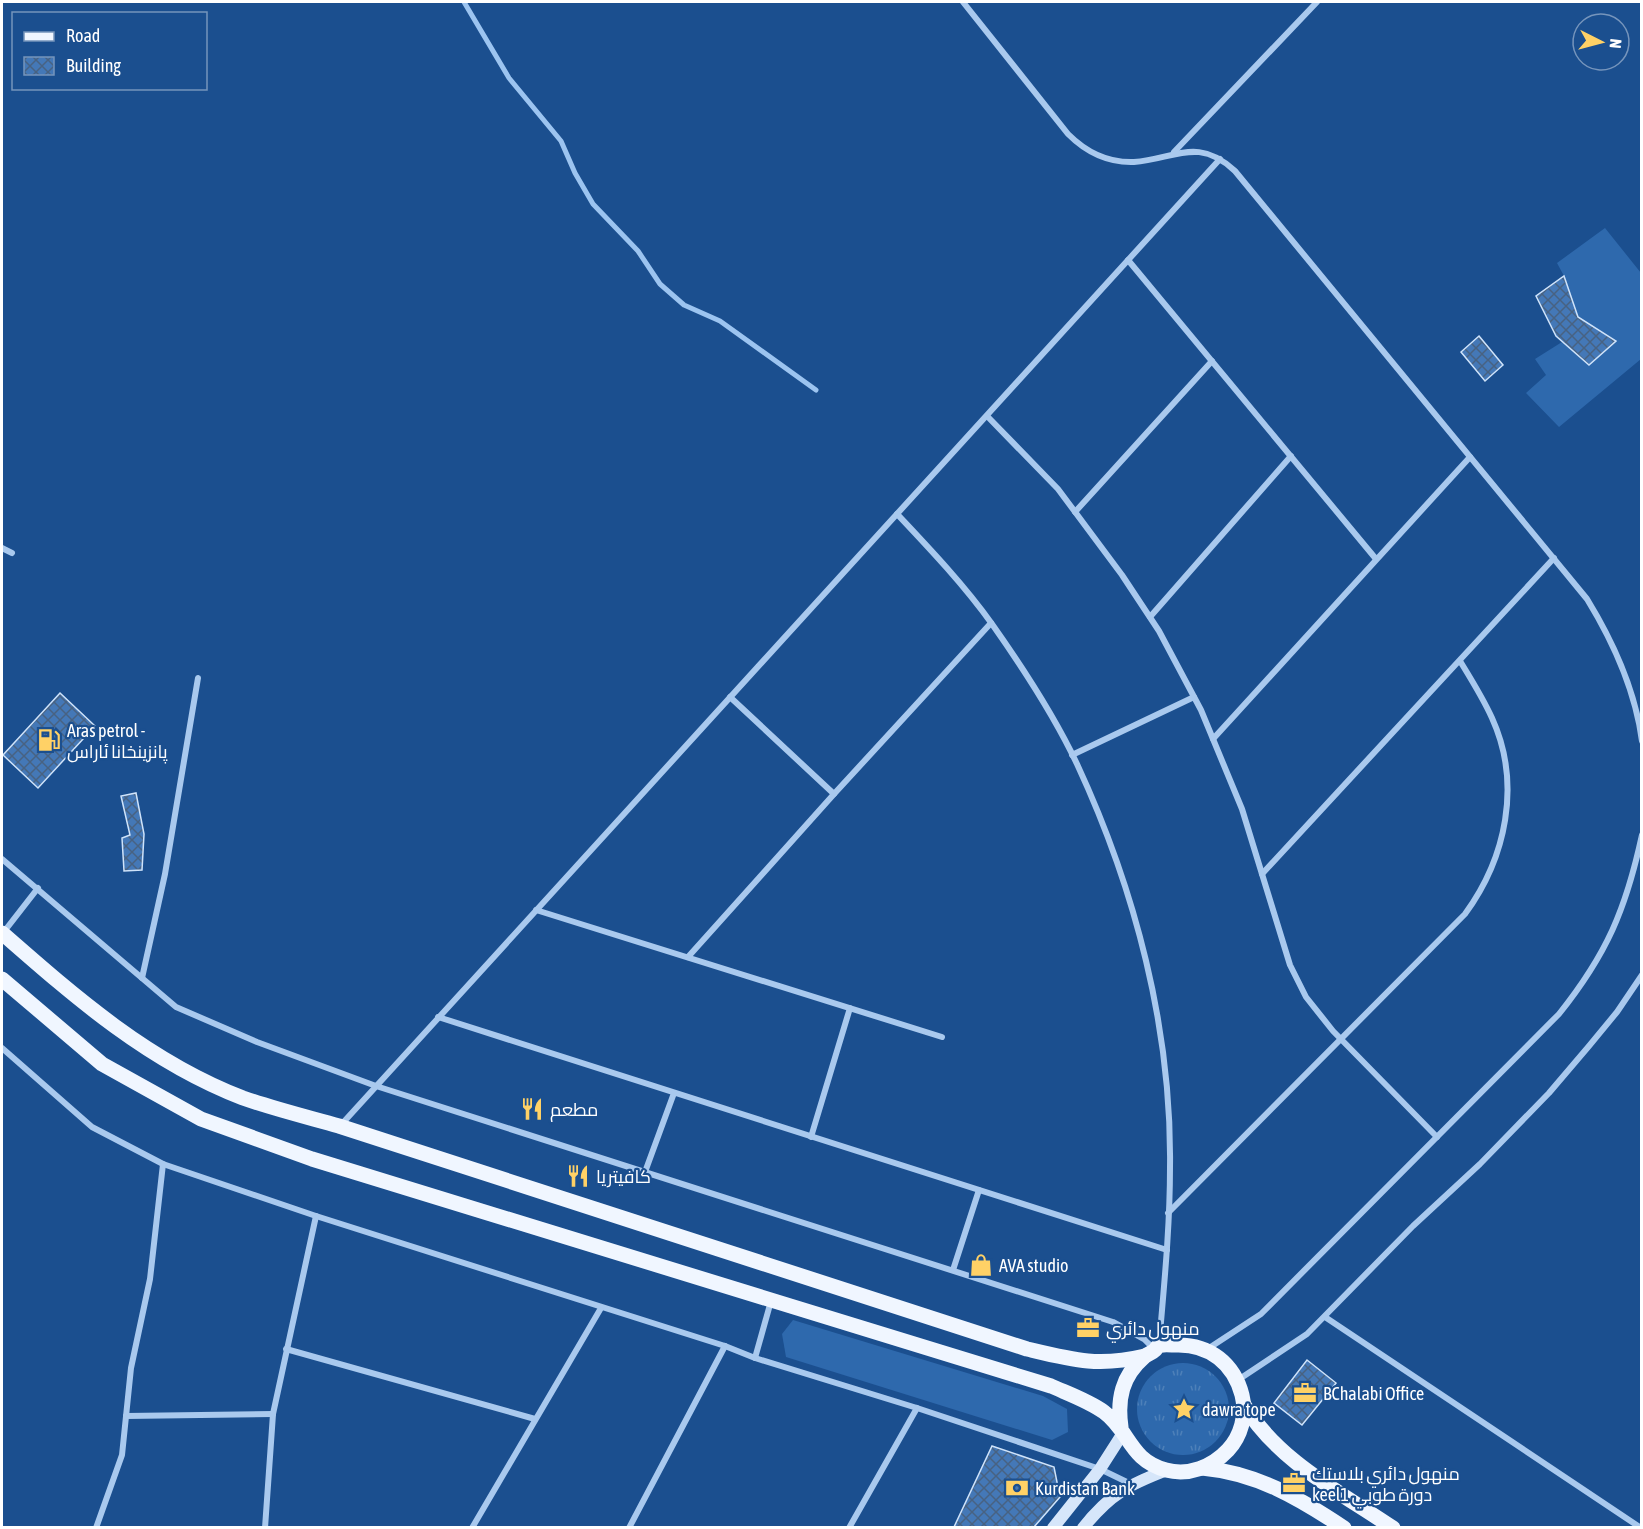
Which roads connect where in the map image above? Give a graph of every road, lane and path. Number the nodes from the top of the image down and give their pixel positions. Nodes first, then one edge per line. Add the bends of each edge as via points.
1 (963, 2) edge
2 (1317, 2) edge
3 (1174, 153) junction
4 (1220, 159) junction
5 (1128, 260) junction
6 (1212, 361) junction
7 (987, 416) junction
8 (1291, 456) junction
9 (1470, 457) junction
10 (1075, 512) junction
11 (897, 514) junction
12 (2, 548) edge
13 (12, 553) dead end
14 (1554, 558) junction
15 (1376, 560) junction
16 (1150, 617) junction
17 (991, 623) junction
18 (1460, 661) junction
19 (198, 678) dead end
20 (1194, 697) junction
21 (730, 698) junction
22 (1213, 739) junction
23 (1641, 741) edge
24 (1072, 755) junction
25 (834, 794) junction
26 (1641, 835) edge
27 (2, 859) edge
28 (1262, 874) junction
29 (38, 888) junction
30 (536, 910) junction
31 (2, 933) edge
32 (688, 957) junction
33 (1641, 975) edge
34 (142, 978) junction
35 (2, 979) edge
36 (850, 1008) junction
37 (438, 1017) junction
38 (942, 1037) dead end
39 (1342, 1040) junction
40 (2, 1048) edge
41 (376, 1086) junction
42 (674, 1093) junction
43 (339, 1126) junction
44 (812, 1137) junction
45 (1437, 1137) junction
46 (163, 1164) junction
47 (645, 1172) junction
48 (979, 1190) junction
49 (1168, 1214) junction
50 (316, 1216) junction
51 (1167, 1250) junction
52 (953, 1270) junction
53 (772, 1300) junction
54 (601, 1308) junction
55 (1325, 1317) junction
56 (726, 1346) junction
57 (286, 1349) junction
58 (1206, 1350) junction
59 (1153, 1351) junction
60 (754, 1358) junction
61 (1238, 1380) junction
62 (1244, 1405) junction
63 (917, 1408) junction
64 (273, 1414) junction
65 (126, 1416) junction
66 (535, 1419) junction
67 (1122, 1430) junction
68 (1202, 1468) junction
69 (1100, 1469) junction
70 (1167, 1470) junction
71 (1131, 1484) junction
72 (96, 1527) edge
73 (265, 1527) edge
74 (472, 1527) edge
75 (629, 1527) edge
76 (849, 1527) edge
77 (1053, 1527) edge
78 (1083, 1527) edge
79 (1344, 1527) edge
80 (1393, 1527) edge
81 (1641, 1527) edge

1 - 3 street via 1078,145 1121,162
2 - 3 street
3 - 4 street via 1190,151
4 - 5 street
4 - 9 street via 1235,171
5 - 6 street
5 - 7 street
6 - 8 street
6 - 10 street
7 - 10 street
7 - 11 street
8 - 15 street
8 - 16 street
9 - 14 street
9 - 15 street
10 - 16 street
11 - 17 street
11 - 21 street
12 - 13 street
14 - 18 street
14 - 23 street via 1587,599 1615,650 1632,693
15 - 22 street
16 - 20 street
17 - 24 street via 1037,692
17 - 25 street
18 - 28 street
18 - 39 street via 1492,718 1504,758 1506,820 1496,859 1465,914
19 - 34 street via 165,874
20 - 22 street
20 - 24 street
21 - 25 street
21 - 30 street
22 - 28 street via 1242,809
24 - 49 street via 1110,841 1136,920 1155,1001 1166,1084
25 - 32 street
26 - 45 street via 1627,897 1599,959 1559,1014
27 - 29 street
28 - 39 street via 1297,981 1318,1014
29 - 31 street
29 - 34 street
30 - 32 street
30 - 37 street
31 - 43 main road via 78,1000 137,1043 180,1068 243,1098
32 - 36 street
33 - 55 street via 1617,1012 1549,1093
34 - 41 street via 176,1007
35 - 53 main road via 102,1064 201,1119 312,1159
36 - 38 street
36 - 44 street
37 - 41 street
37 - 42 street
39 - 45 street
39 - 49 street
40 - 46 street via 92,1127
41 - 43 street
41 - 47 street
42 - 44 street
42 - 47 street
43 - 59 main road via 1027,1349 1088,1362 1118,1362
44 - 48 street
45 - 58 street via 1261,1314
46 - 50 street
46 - 65 street via 150,1279 131,1368
47 - 52 street
48 - 51 street
48 - 52 street
49 - 51 street
50 - 54 street
50 - 57 street
51 - 59 street
52 - 59 street via 1113,1322 1144,1339
53 - 60 street
53 - 67 main road via 1051,1386 1104,1412
54 - 56 street
54 - 66 street
55 - 61 street via 1307,1334
55 - 81 street
56 - 60 street
56 - 75 street
57 - 64 street
57 - 66 street
58 - 59 main road via 1183,1345
58 - 61 main road via 1228,1366
59 - 67 main road via 1131,1370 1122,1388 1118,1407
60 - 63 street
61 - 62 main road
62 - 68 main road via 1242,1425 1234,1444 1220,1459
62 - 80 main road via 1255,1423 1298,1464
63 - 69 street
63 - 76 street
64 - 65 street
64 - 73 street
65 - 72 street via 122,1455
66 - 74 street
67 - 69 main road
67 - 70 main road via 1141,1457
68 - 70 main road via 1185,1472
68 - 79 main road via 1275,1486
69 - 71 street
69 - 77 main road
70 - 71 main road
71 - 78 main road via 1107,1500

